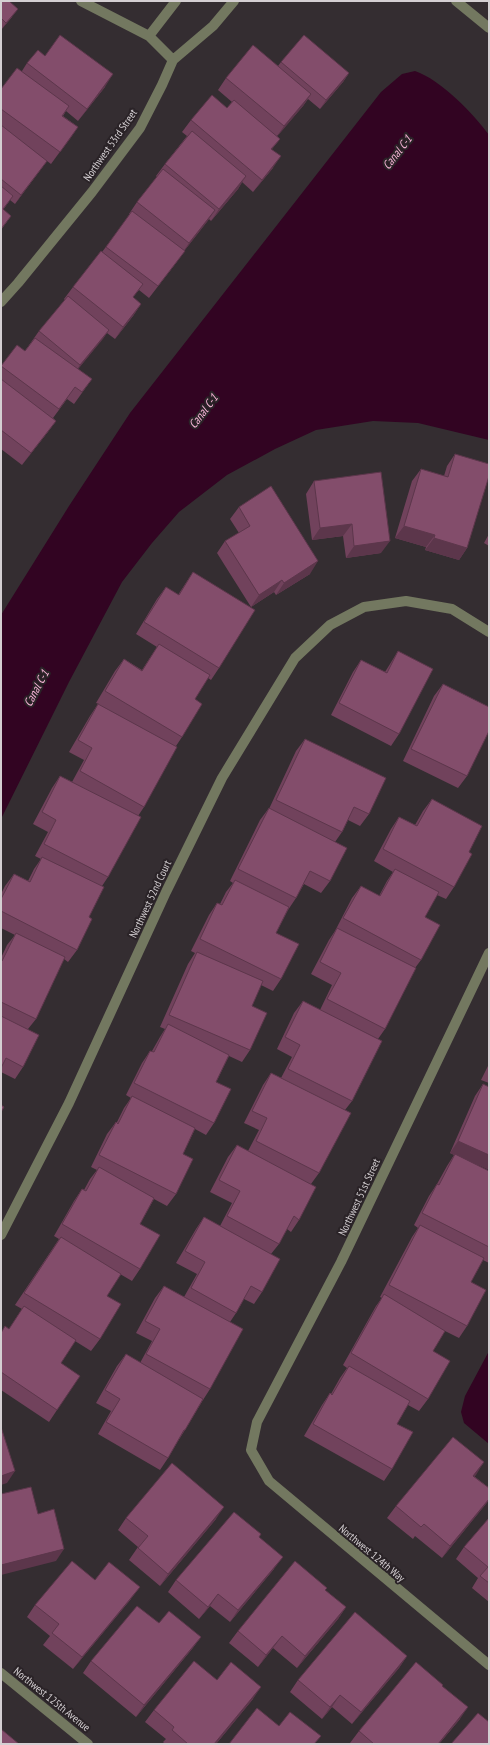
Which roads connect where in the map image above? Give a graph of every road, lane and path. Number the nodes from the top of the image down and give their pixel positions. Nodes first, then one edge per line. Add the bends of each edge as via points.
1 (81, 1) edge
2 (176, 1) edge
3 (234, 1) edge
4 (456, 1) edge
5 (489, 28) edge
6 (149, 36) junction
7 (173, 60) junction
8 (1, 302) edge
9 (489, 632) edge
10 (489, 953) edge
11 (1, 1235) edge
12 (251, 1450) joint
13 (489, 1665) edge
14 (1, 1673) edge
15 (88, 1744) edge

1 - 6 street
2 - 6 street
3 - 7 street, Northwest 53rd Street via 213,26
4 - 5 street
6 - 7 street
7 - 8 street, Northwest 53rd Street via 140,128 92,192
9 - 11 street, Northwest 52nd Court via 452,609 406,601 364,608 330,625 295,658 222,778 166,892 69,1103
10 - 12 street, Northwest 51st Street via 341,1262 256,1422
12 - 13 street, Northwest 124th Way via 269,1481
14 - 15 street, Northwest 125th Avenue

